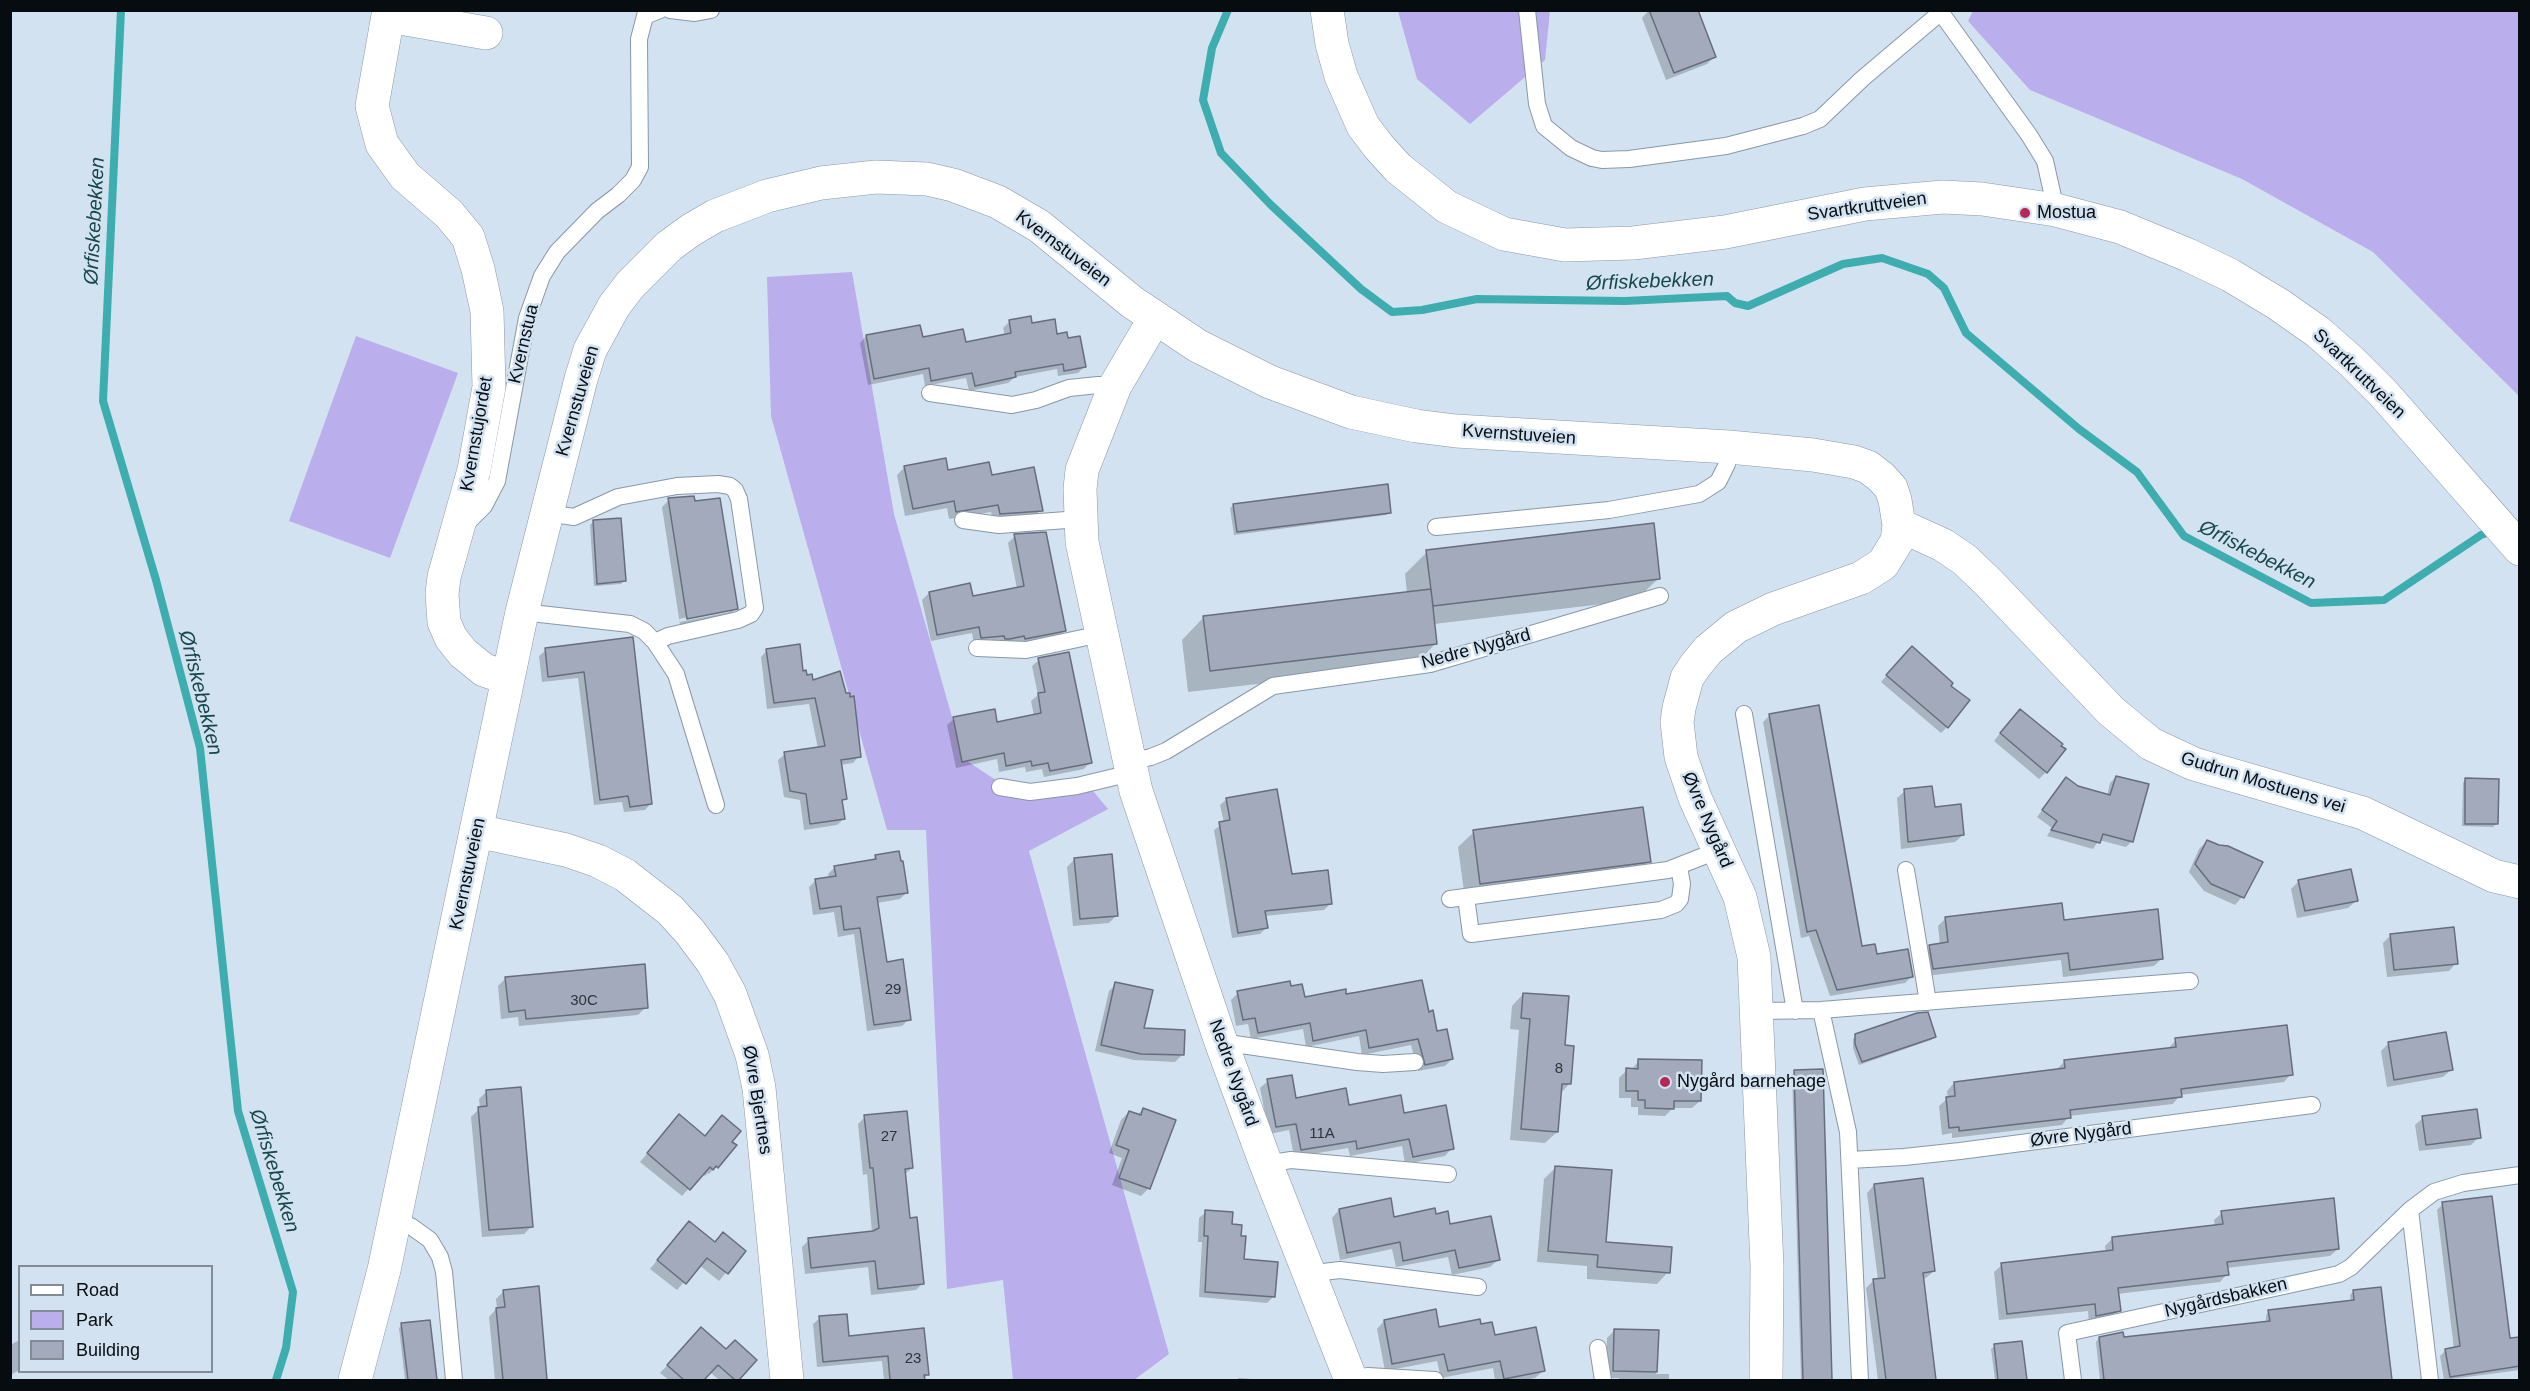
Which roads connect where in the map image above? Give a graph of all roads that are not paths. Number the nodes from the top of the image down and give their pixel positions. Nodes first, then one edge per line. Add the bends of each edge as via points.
1 (660, 10) edge
2 (670, 10) edge
3 (711, 10) edge
4 (1327, 10) edge
5 (1527, 10) edge
6 (1939, 12) edge
7 (388, 14) edge
8 (486, 33) dead end
9 (2056, 210) junction
10 (1155, 318) junction
11 (1115, 386) junction
12 (930, 393) dead end
13 (1729, 447) junction
14 (547, 513) junction
15 (1080, 519) junction
16 (963, 520) dead end
17 (1899, 525) junction
18 (1436, 527) dead end
19 (457, 531) junction
20 (2520, 549) edge
21 (1660, 596) dead end
22 (522, 612) junction
23 (1101, 634) junction
24 (655, 642) junction
25 (977, 648) dead end
26 (1695, 666) joint
27 (508, 678) junction
28 (1744, 714) dead end
29 (1130, 767) junction
30 (1000, 787) dead end
31 (716, 805) dead end
32 (477, 831) junction
33 (1719, 850) junction
34 (1679, 867) junction
35 (1906, 870) dead end
36 (2520, 882) edge
37 (2190, 981) dead end
38 (1928, 1002) junction
39 (1821, 1010) junction
40 (1758, 1011) junction
41 (1795, 1011) junction
42 (1221, 1042) junction
43 (1415, 1062) dead end
44 (2312, 1105) dead end
45 (1850, 1160) junction
46 (1266, 1164) junction
47 (1448, 1174) dead end
48 (2520, 1175) edge
49 (2410, 1210) junction
50 (395, 1219) junction
51 (1311, 1278) junction
52 (1478, 1287) dead end
53 (1598, 1348) dead end
54 (355, 1380) edge
55 (454, 1380) edge
56 (787, 1380) edge
57 (1351, 1380) edge
58 (1435, 1380) edge
59 (1603, 1380) edge
60 (1766, 1380) edge
61 (1860, 1380) edge
62 (2073, 1380) edge
63 (2430, 1380) edge

1 - 19 lane, Kvernstua via 645,16 639,39 640,167 625,188 557,252 542,276 527,318 497,481 484,506
2 - 3 lane
4 - 9 street, Svartkruttveien via 1341,76 1363,126 1378,147 1446,207 1504,234 1565,245 1633,243 1725,232 1865,204 1943,198 1982,199
5 - 6 lane via 1537,104 1544,126 1570,148 1602,160 1726,146 1811,123
6 - 9 lane via 2040,152 2051,179
7 - 8 street, Kvernstujordet
7 - 19 street, Kvernstujordet via 372,106 382,144 405,176 449,214 468,237 487,311 489,387 474,471
9 - 20 street, Svartkruttveien via 2157,241 2230,275 2318,332 2383,393
10 - 11 street, Nedre Nygård
10 - 13 street, Kvernstuveien via 1240,369 1311,399 1372,417 1478,433
10 - 14 street, Kvernstuveien via 1038,226 998,202 953,185 927,179 876,177 821,183 767,196 690,230 649,264 614,306 590,350 580,379
11 - 12 lane via 1069,388 1012,405
11 - 15 street, Nedre Nygård via 1082,470
13 - 17 street, Kvernstuveien via 1813,455 1868,467 1891,488
13 - 18 lane via 1727,464 1718,482 1699,494 1609,510
14 - 22 street, Kvernstuveien
14 - 24 lane via 574,517 618,497 676,486 718,484 735,490 754,608 751,614
15 - 16 lane via 999,525
15 - 23 street, Nedre Nygård
17 - 26 street, Kvernstuveien via 1891,554 1872,572 1751,618 1720,638
17 - 36 street, Gudrun Mostuens vei via 1965,560 2111,711 2151,744 2194,764 2363,813 2494,876
19 - 27 street via 444,577 444,622 464,653 484,670
21 - 29 lane, Nedre Nygård via 1430,664 1273,686 1166,751
22 - 24 lane via 630,624
22 - 27 street, Kvernstuveien
23 - 25 lane via 1026,650
23 - 29 street, Nedre Nygård
24 - 31 lane via 676,674
26 - 33 street, Øvre Nygård via 1682,694 1678,740 1688,778
27 - 32 street, Kvernstuveien
28 - 41 lane
29 - 30 lane via 1077,786 1030,792
29 - 42 street, Nedre Nygård
32 - 50 street, Kvernstuveien
32 - 56 street, Øvre Bjertnes via 566,850 625,875 670,910 713,963 730,994 749,1045 759,1088
33 - 34 lane
33 - 40 street, Øvre Nygård via 1745,915 1754,957
34 - 34 lane via 1655,872 1458,898 1471,934 1661,910 1680,899
35 - 38 lane
37 - 38 lane
38 - 39 lane
39 - 41 lane
39 - 45 lane via 1848,1132
40 - 41 lane
40 - 60 street, Øvre Nygård via 1767,1267
42 - 43 lane via 1357,1062
42 - 46 street, Nedre Nygård
44 - 45 lane, Øvre Nygård via 1960,1151
45 - 61 lane
46 - 47 lane via 1291,1160
46 - 51 street, Nedre Nygård
48 - 49 lane, Nygårdsbakken via 2446,1187
49 - 62 lane, Nygårdsbakken via 2339,1274 2067,1333
49 - 63 lane
50 - 54 street, Kvernstuveien
50 - 55 lane via 430,1240 440,1257
51 - 52 lane via 1340,1270
51 - 57 street, Nedre Nygård
53 - 59 lane
57 - 58 lane via 1368,1376

